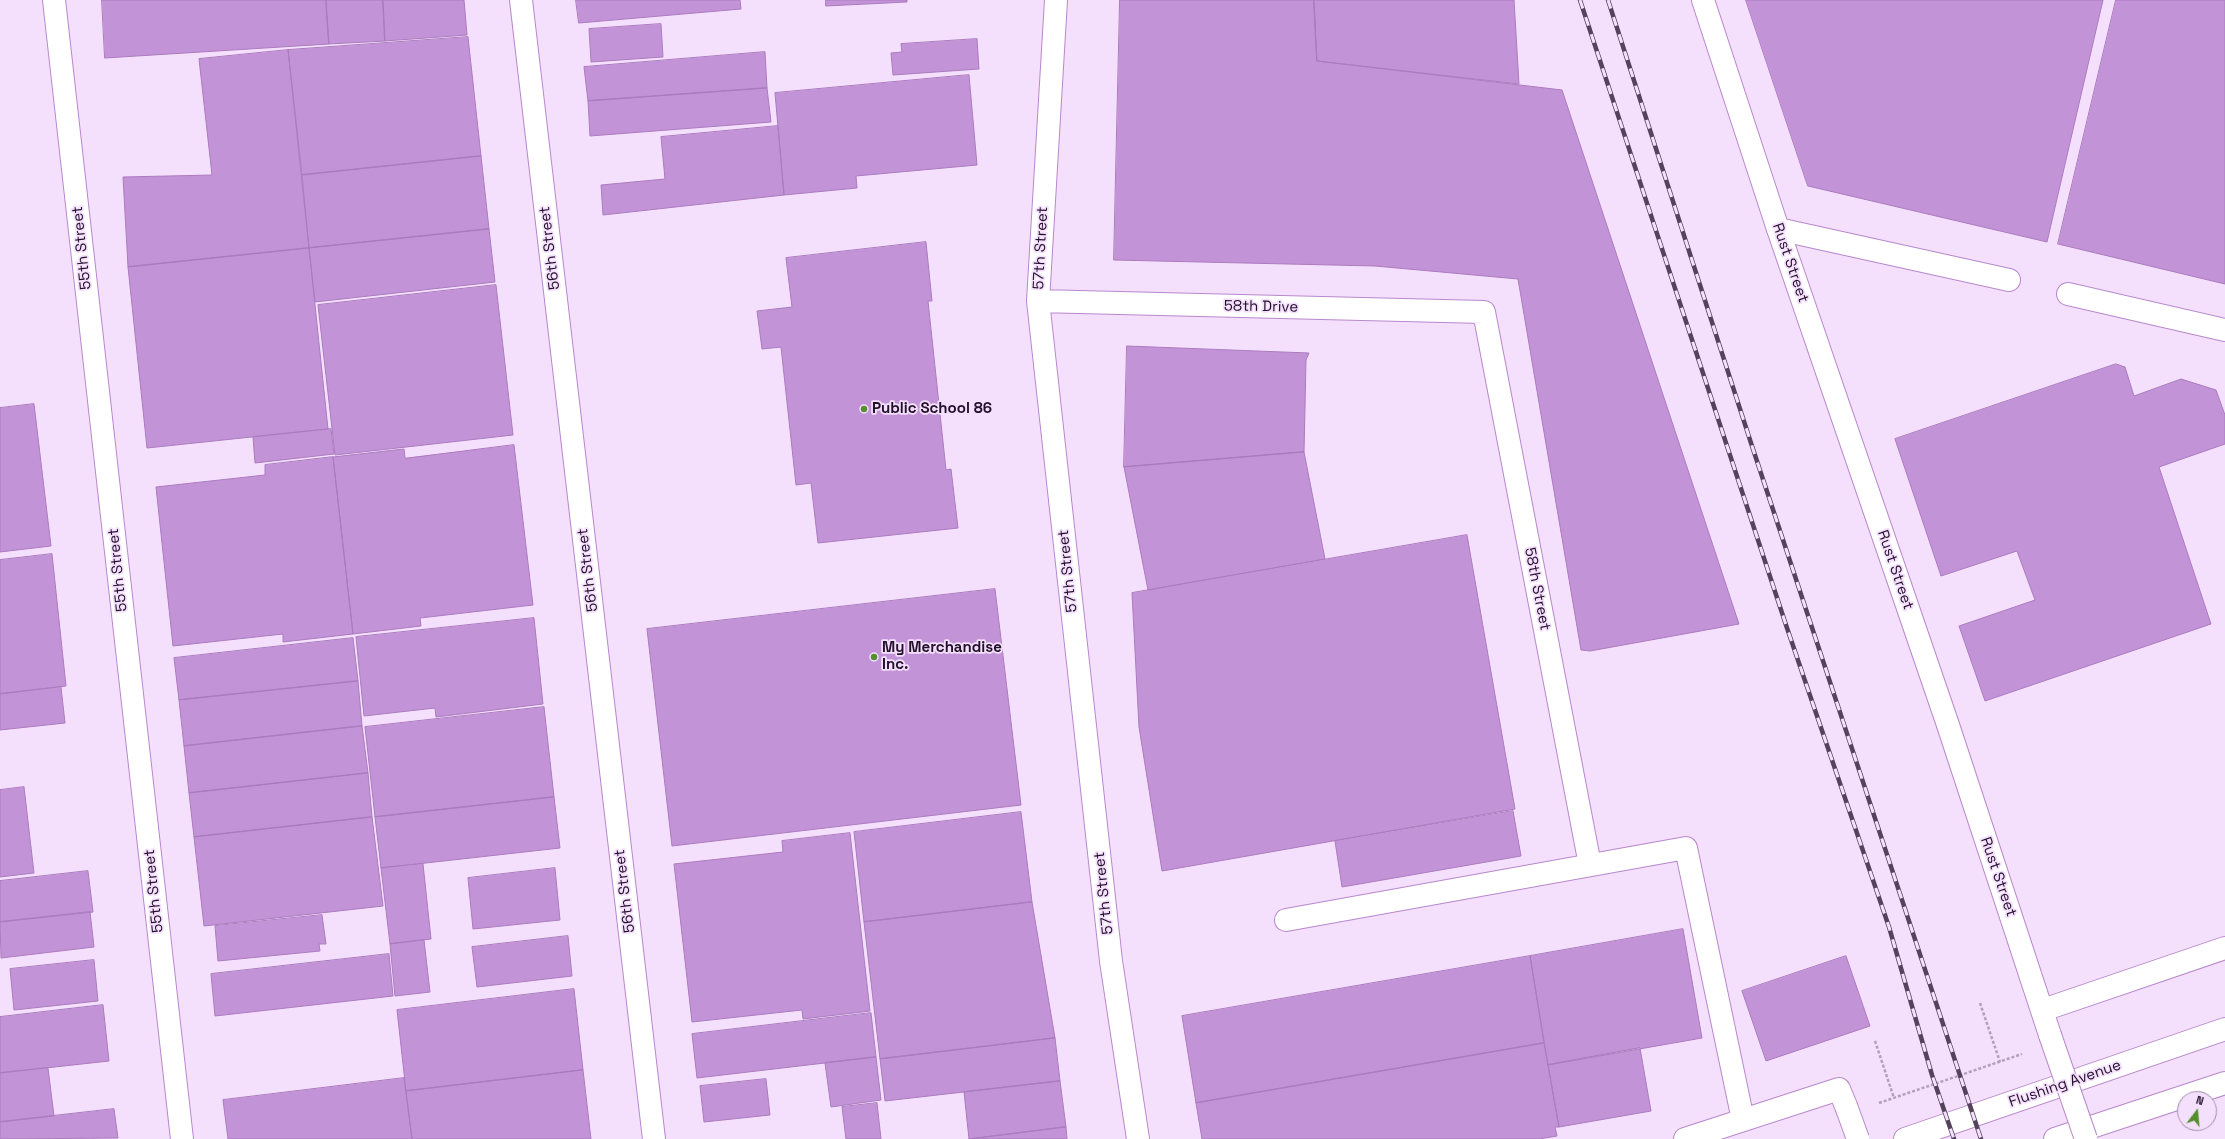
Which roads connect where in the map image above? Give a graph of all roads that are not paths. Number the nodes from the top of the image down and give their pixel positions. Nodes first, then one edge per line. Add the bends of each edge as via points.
1 (54, 0) edge
2 (522, 0) edge
3 (1056, 0) edge
4 (1703, 0) edge
5 (1778, 229) junction
6 (2008, 280) dead end
7 (2068, 294) dead end
8 (1038, 301) junction
9 (1484, 312) joint
10 (2225, 330) edge
11 (1590, 865) junction
12 (1286, 920) dead end
13 (2225, 948) edge
14 (2043, 1010) junction
15 (2225, 1029) edge
16 (2225, 1082) edge
17 (1742, 1120) junction
18 (182, 1139) edge
19 (654, 1139) edge
20 (1138, 1139) edge
21 (1685, 1139) edge
22 (1858, 1139) edge
23 (1905, 1139) edge
24 (2055, 1139) edge
25 (2086, 1139) edge

1 - 18 street, 55th Street
2 - 19 street, 56th Street
3 - 8 street, 57th Street
4 - 5 street, Rust Street
5 - 6 street
5 - 14 street, Rust Street
7 - 10 street
8 - 9 street, 58th Drive
8 - 20 street, 57th Street via 1111,961
9 - 11 street, 58th Street
11 - 12 street
11 - 17 street via 1686,848
13 - 14 street
14 - 25 street, Rust Street, bridge
15 - 23 street, Flushing Avenue
16 - 24 street
17 - 21 street
17 - 22 street, bridge via 1839,1090

